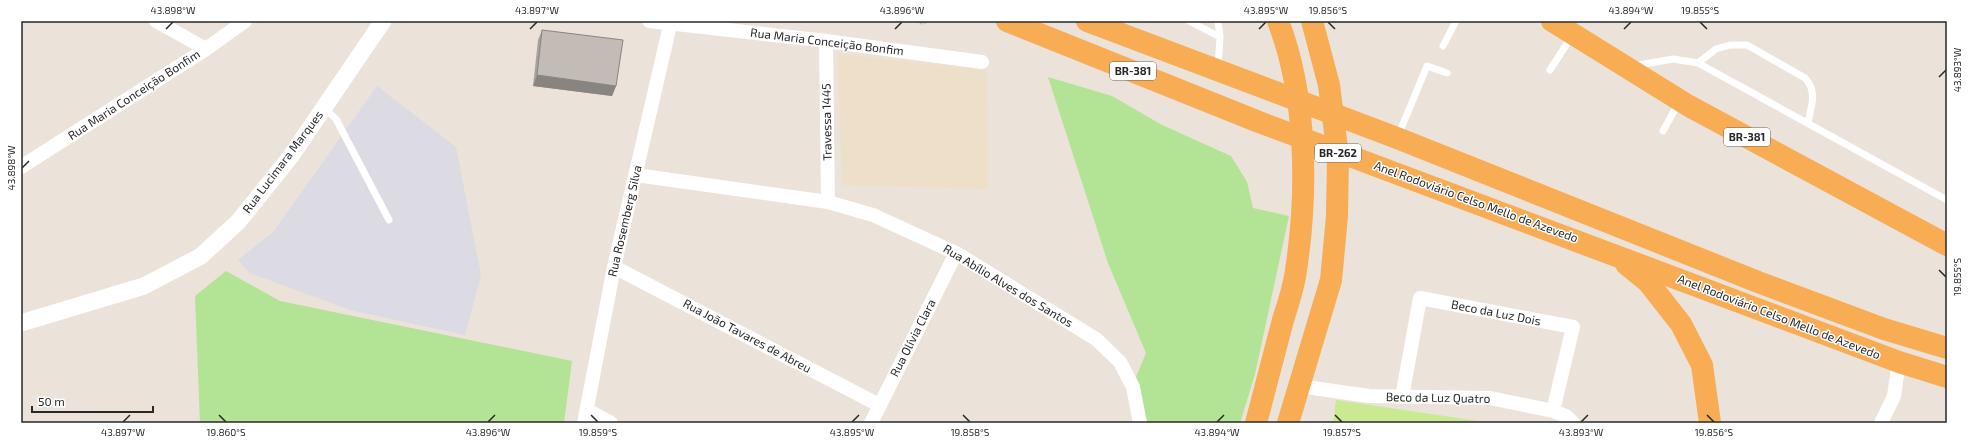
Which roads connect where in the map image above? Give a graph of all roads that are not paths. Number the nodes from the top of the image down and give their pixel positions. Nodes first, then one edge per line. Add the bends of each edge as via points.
1 (156, 21) edge
2 (245, 21) edge
3 (383, 21) edge
4 (649, 21) edge
5 (1007, 21) edge
6 (1087, 21) edge
7 (1189, 21) edge
8 (1218, 21) edge
9 (1456, 21) edge
10 (1552, 21) edge
11 (671, 22) edge
12 (1314, 25) edge
13 (1281, 29) edge
14 (1573, 34) junction
15 (1220, 37) junction
16 (826, 41) junction
17 (1443, 46) dead end
18 (206, 49) junction
19 (982, 62) dead end
20 (1698, 63) junction
21 (1626, 67) junction
22 (1550, 70) dead end
23 (1218, 71) junction
24 (1447, 73) dead end
25 (1680, 100) junction
26 (324, 108) junction
27 (1808, 123) junction
28 (1664, 131) dead end
29 (1397, 138) junction
30 (21, 167) edge
31 (636, 174) junction
32 (1947, 200) edge
33 (828, 202) junction
34 (389, 220) dead end
35 (1947, 244) edge
36 (956, 253) junction
37 (1612, 253) junction
38 (614, 267) junction
39 (21, 323) edge
40 (1947, 348) edge
41 (1899, 362) junction
42 (1947, 377) edge
43 (1299, 386) junction
44 (1402, 397) junction
45 (879, 405) junction
46 (1553, 411) junction
47 (585, 416) edge
48 (611, 423) edge
49 (871, 423) edge
50 (1140, 423) edge
51 (1256, 423) edge
52 (1288, 423) edge
53 (1573, 423) edge
54 (1710, 423) edge
55 (1881, 423) edge

1 - 18 street
2 - 18 street, Rua Maria Conceição Bonfim
3 - 26 street, Rua Lucimara Marques
4 - 11 street, Rua Maria Conceição Bonfim
5 - 37 highway, Anel Rodoviário Celso Mello de Azevedo / BR-381 via 1259,122
6 - 23 highway
7 - 15 lane
8 - 15 lane
9 - 17 lane
10 - 14 highway, BR-381
11 - 16 street, Rua Maria Conceição Bonfim
11 - 31 street, Rua Rosemberg Silva
12 - 43 highway, BR-262 via 1329,85 1338,156 1337,216 1331,280
13 - 51 highway, BR-262 via 1295,90 1304,149 1302,210 1296,271
14 - 21 highway, BR-381
14 - 22 lane
15 - 23 lane
16 - 19 street, Rua Maria Conceição Bonfim
16 - 33 street, Travessa 1445
18 - 30 street, Rua Maria Conceição Bonfim
20 - 21 lane via 1673,59
20 - 27 lane
20 - 27 lane via 1716,49 1730,45 1747,45 1805,78 1810,84 1813,92
21 - 25 highway, BR-381
23 - 29 highway
24 - 29 lane via 1427,66
25 - 28 lane
25 - 35 highway, BR-381
26 - 34 lane via 336,120
26 - 39 street, Rua Lucimara Marques via 291,156 238,222 201,256 144,286
27 - 32 lane
29 - 40 highway via 1758,282 1884,329
31 - 33 street, Rua Abílio Alves dos Santos
31 - 38 street, Rua Rosemberg Silva
33 - 36 street, Rua Abílio Alves dos Santos via 873,215
36 - 45 street, Rua Olívia Clara
36 - 50 street, Rua Abílio Alves dos Santos via 1096,339 1120,362 1133,387
37 - 41 highway, Anel Rodoviário Celso Mello de Azevedo / BR-381
37 - 54 highway via 1648,282 1681,324 1702,365
38 - 45 street, Rua João Tavares de Abreu
38 - 47 street, Rua Rosemberg Silva
41 - 42 highway, Anel Rodoviário Celso Mello de Azevedo / BR-381
41 - 55 street via 1894,396
43 - 44 street, Beco da Luz Quatro via 1347,394
43 - 52 highway, BR-262
44 - 46 street, Beco da Luz Quatro via 1490,398
44 - 46 street, Beco da Luz Dois via 1420,298 1573,327
45 - 49 street, Rua Olívia Clara
46 - 53 street, Beco da Luz Quatro via 1566,416
47 - 48 street

